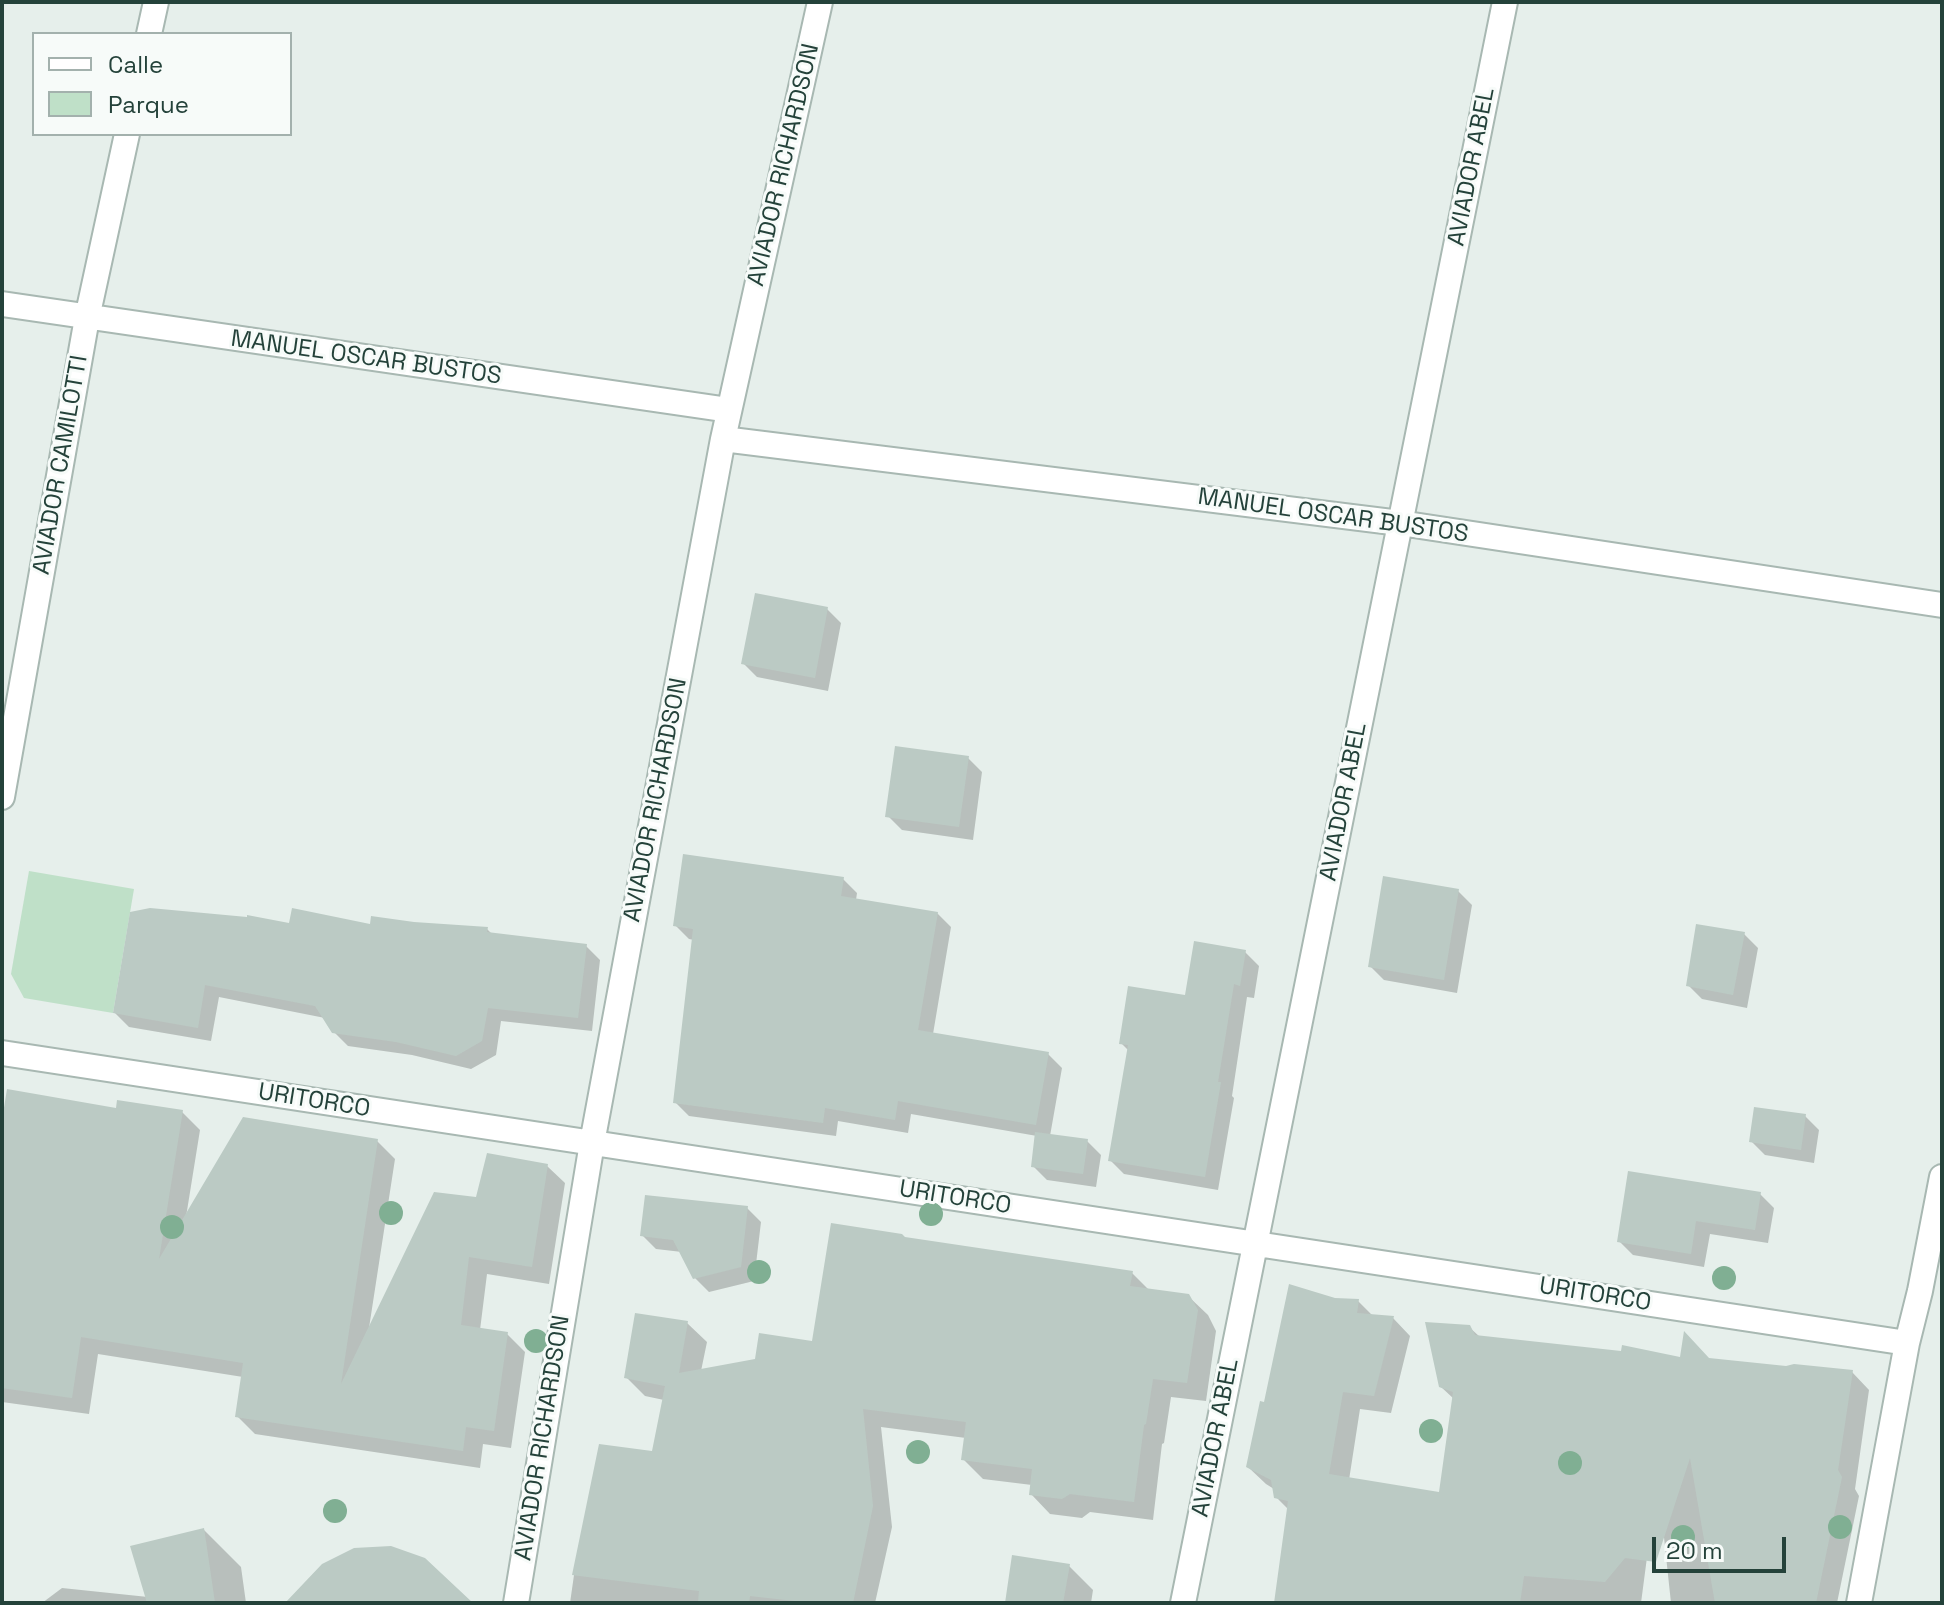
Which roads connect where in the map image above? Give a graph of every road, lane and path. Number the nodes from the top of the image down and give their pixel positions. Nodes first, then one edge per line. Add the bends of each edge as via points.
1 (156, 2) edge
2 (820, 2) edge
3 (1505, 2) edge
4 (149, 32) edge
5 (127, 136) edge
6 (2, 304) edge
7 (87, 318) junction
8 (729, 410) junction
9 (723, 439) junction
10 (1400, 523) junction
11 (1942, 605) edge
12 (2, 797) edge
13 (2, 1053) edge
14 (592, 1143) junction
15 (1942, 1177) edge
16 (1255, 1244) junction
17 (1931, 1294) edge
18 (1907, 1343) junction
19 (516, 1603) edge
20 (1183, 1603) edge
21 (1859, 1603) edge

1 - 4 street
2 - 8 street, AVIADOR RICHARDSON
3 - 10 street, AVIADOR ABEL
5 - 7 street, AVIADOR CAMILOTTI
6 - 7 street, MANUEL OSCAR BUSTOS
7 - 8 street, MANUEL OSCAR BUSTOS
7 - 12 street, AVIADOR CAMILOTTI
8 - 9 street, AVIADOR RICHARDSON
9 - 10 street, MANUEL OSCAR BUSTOS
9 - 14 street, AVIADOR RICHARDSON
10 - 11 street, MANUEL OSCAR BUSTOS
10 - 16 street, AVIADOR ABEL
13 - 14 street, URITORCO
14 - 16 street, URITORCO
14 - 19 street, AVIADOR RICHARDSON
15 - 17 street
16 - 18 street, URITORCO
16 - 20 street, AVIADOR ABEL
17 - 18 street
18 - 21 street

